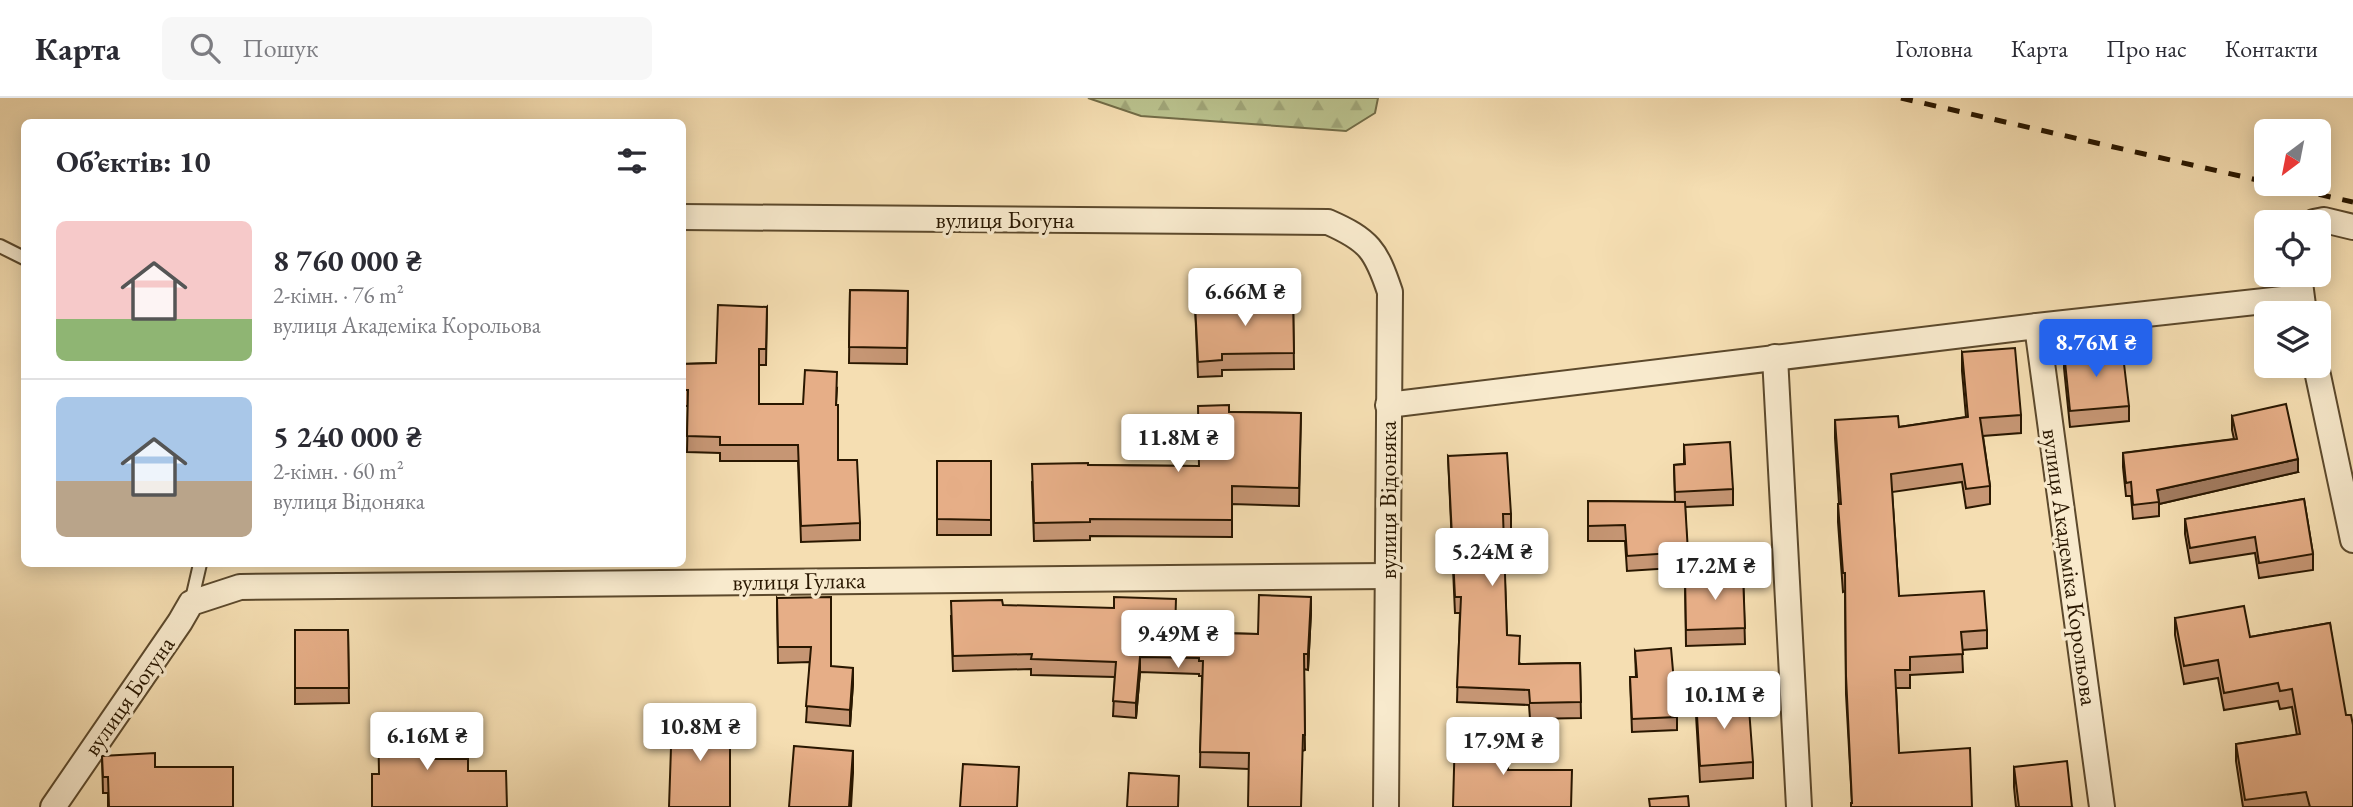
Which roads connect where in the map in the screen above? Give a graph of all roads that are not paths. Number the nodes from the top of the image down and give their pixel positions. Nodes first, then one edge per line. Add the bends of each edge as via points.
1 (686, 217) edge
2 (1328, 222) joint
3 (2331, 222) edge
4 (2353, 228) edge
5 (0, 246) edge
6 (21, 256) edge
7 (2301, 295) edge
8 (2038, 326) junction
9 (1774, 357) junction
10 (2319, 378) edge
11 (1388, 405) junction
12 (2353, 540) edge
13 (200, 567) edge
14 (1387, 576) junction
15 (201, 600) junction
16 (53, 807) edge
17 (1387, 807) edge
18 (1799, 807) edge
19 (2102, 807) edge

1 - 2 street, вулиця Богуна
2 - 11 street, вулиця Відоняка via 1369,246 1390,292
3 - 4 street
5 - 6 lane
7 - 8 street
8 - 9 street
8 - 19 street, вулиця Академіка Корольова
9 - 11 street
9 - 18 street
10 - 12 street
11 - 14 street, вулиця Відоняка
13 - 15 lane
14 - 15 street, вулиця Гулака via 240,587
14 - 17 street, вулиця Відоняка
15 - 16 street, вулиця Богуна

